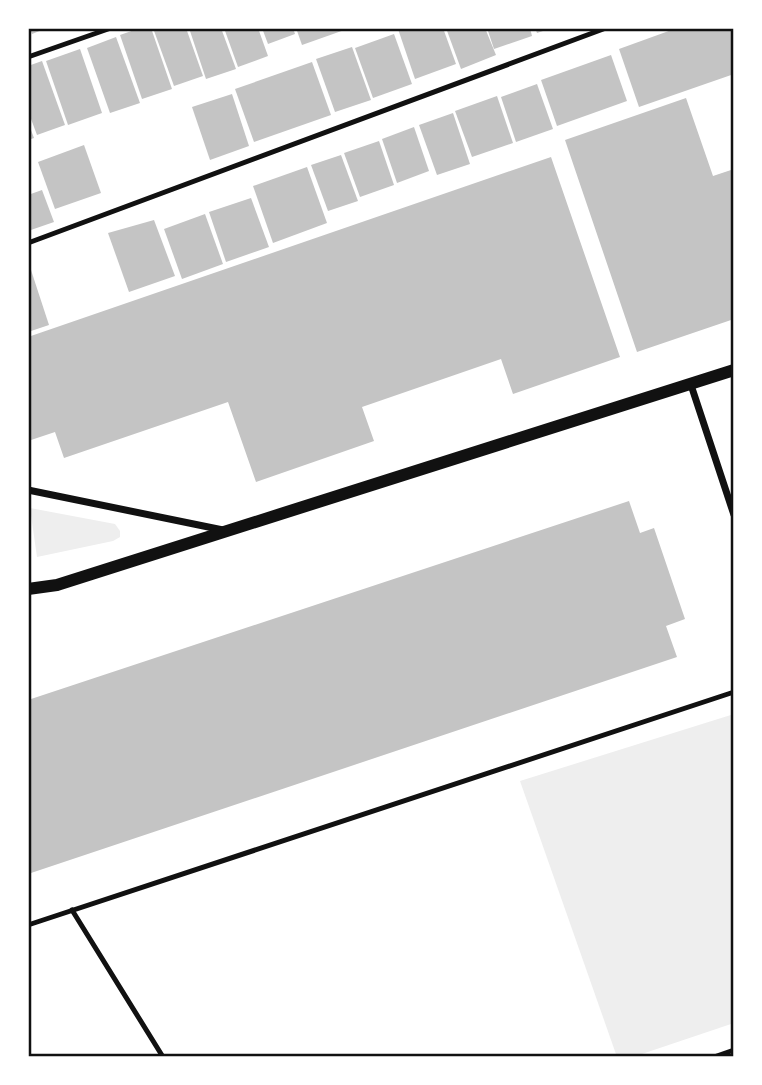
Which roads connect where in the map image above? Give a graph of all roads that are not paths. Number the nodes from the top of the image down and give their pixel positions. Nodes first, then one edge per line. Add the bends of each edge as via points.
1 (111, 28) edge
2 (606, 28) edge
3 (28, 57) edge
4 (28, 243) edge
5 (734, 370) edge
6 (691, 385) junction
7 (28, 490) edge
8 (734, 515) edge
9 (230, 531) junction
10 (28, 589) edge
11 (734, 692) edge
12 (72, 910) junction
13 (28, 925) edge
14 (734, 1050) edge
15 (163, 1057) edge
16 (714, 1057) edge

1 - 3 lane
2 - 4 lane
5 - 6 street
6 - 8 street
6 - 9 street
7 - 9 street
9 - 10 street via 57,585
11 - 12 lane
12 - 13 lane
12 - 15 lane
14 - 16 lane

